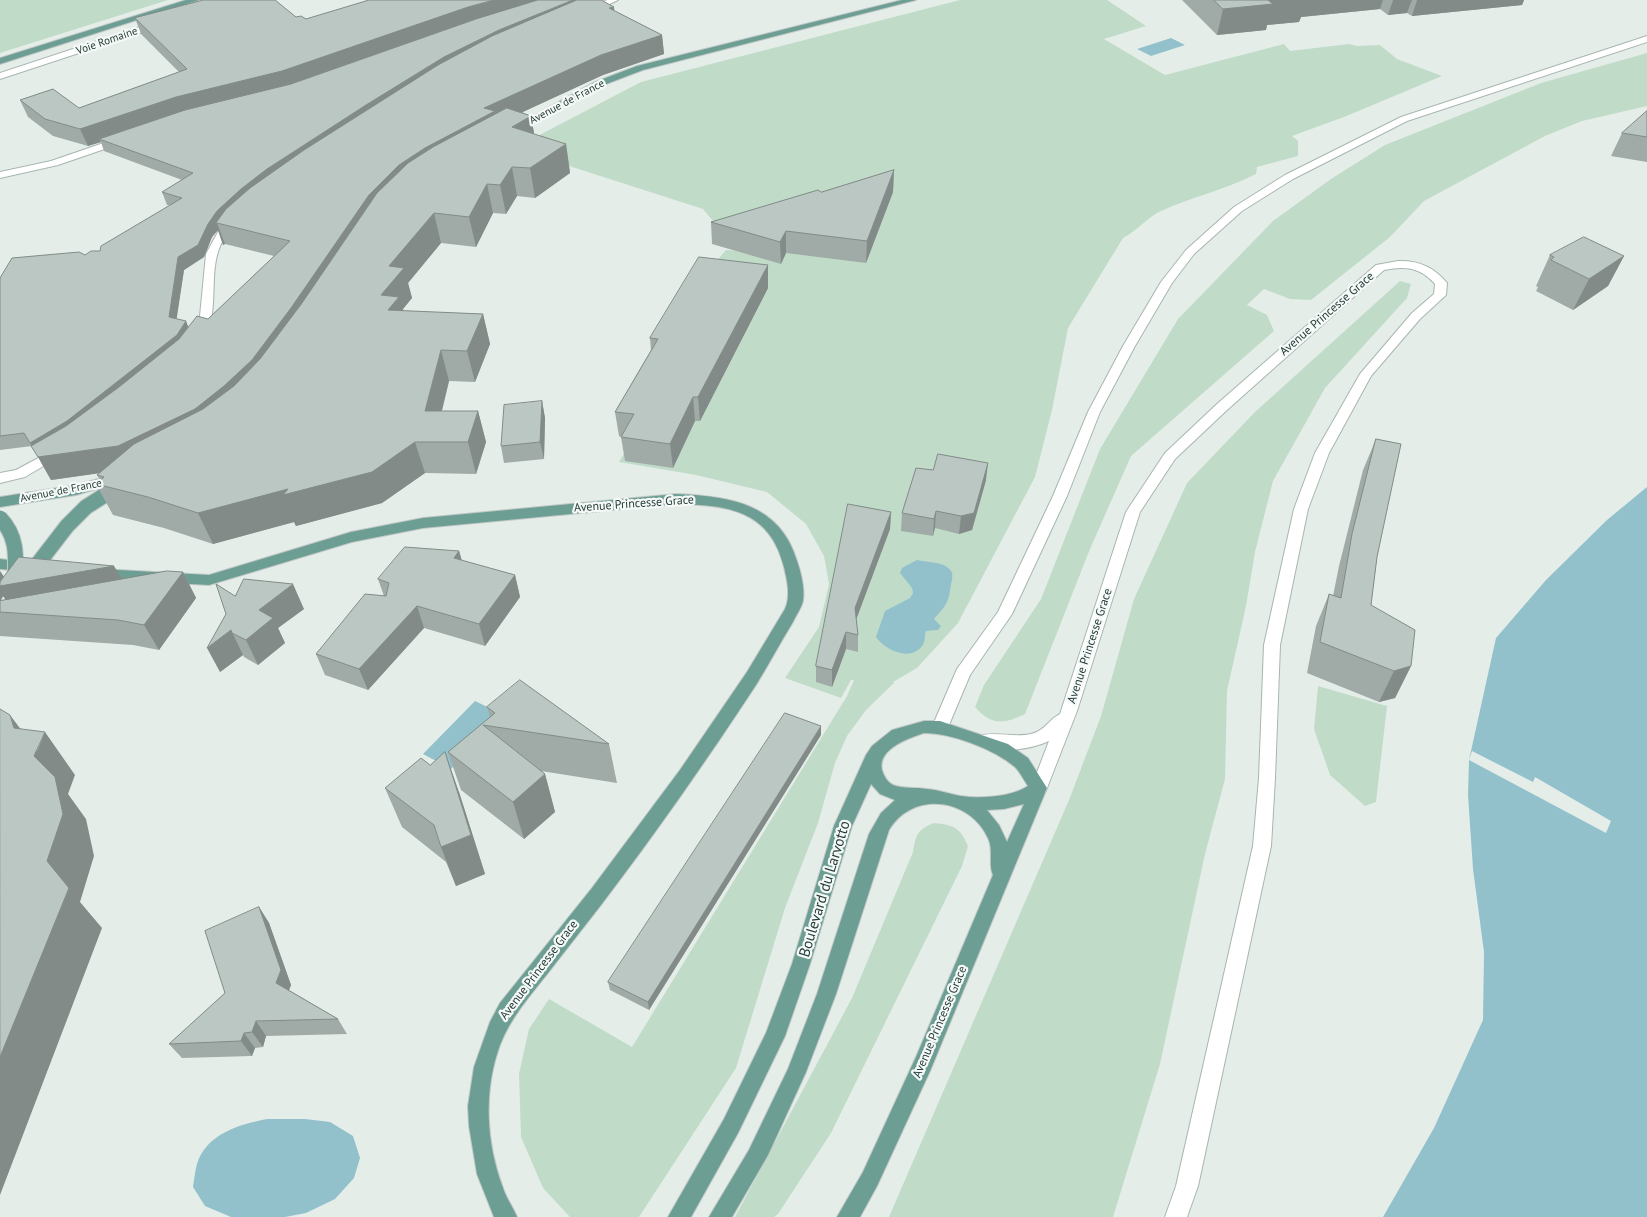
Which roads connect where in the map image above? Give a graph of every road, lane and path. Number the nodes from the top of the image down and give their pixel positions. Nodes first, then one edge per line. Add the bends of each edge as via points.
1 (195, 0) edge
2 (614, 0) edge
3 (912, 0) edge
4 (581, 14) edge
5 (164, 22) edge
6 (1647, 39) edge
7 (0, 61) edge
8 (0, 76) edge
9 (507, 133) edge
10 (130, 137) edge
11 (0, 174) edge
12 (241, 215) edge
13 (193, 345) edge
14 (64, 448) edge
15 (0, 478) edge
16 (0, 502) edge
17 (0, 518) edge
18 (0, 564) edge
19 (47, 569) edge
20 (85, 573) edge
21 (209, 580) junction
22 (171, 592) edge
23 (1069, 710) junction
24 (940, 727) junction
25 (984, 741) junction
26 (872, 760) junction
27 (1039, 788) junction
28 (926, 796) junction
29 (965, 803) junction
30 (996, 888) junction
31 (506, 1217) edge
32 (679, 1217) edge
33 (720, 1217) edge
34 (848, 1217) edge
35 (1176, 1217) edge

1 - 7 main road
2 - 4 street
3 - 9 main road, Avenue de France via 640,68 598,84
5 - 8 street, Voie Romaine
6 - 24 street via 1404,120 1289,177 1238,209 1190,252 1167,282 1094,412 1060,496 1004,614 963,673
10 - 11 street via 54,163
12 - 13 street via 217,239 210,256 206,317
14 - 15 street via 20,474
16 - 17 main road, Avenue de France, bridge via 76,490 133,476 86,507 67,526 14,595 17,549 13,533
18 - 19 main road, bridge
20 - 21 main road, Avenue Princesse Grace
21 - 22 main road
21 - 31 main road, Avenue Princesse Grace via 351,537 392,528 676,498 720,501 747,509 775,529 784,543 791,562 795,603 784,624 697,760 621,865 507,1009 494,1033 479,1086 478,1119 488,1174 498,1205
23 - 25 street, Boulevard du Larvotto via 1058,727 1038,739 1013,743
23 - 27 street, Avenue Princesse Grace
23 - 35 street, Avenue Princesse Grace via 1133,512 1170,456 1380,267 1401,263 1417,265 1435,276 1441,283 1440,295 1416,316 1366,374 1322,453 1301,509 1272,646 1262,846 1187,1186
24 - 25 main road, Boulevard du Larvotto
24 - 26 main road, Boulevard du Larvotto via 924,727 898,735
25 - 27 main road via 1022,763
26 - 28 main road via 877,779 889,791
26 - 32 main road, Boulevard du Larvotto via 843,826 801,964 775,1036 731,1126
27 - 29 main road via 1030,795 1005,802
27 - 30 main road, Avenue Princesse Grace
28 - 29 main road
28 - 33 main road via 901,803 885,819 797,1072 761,1148
29 - 30 main road via 989,823 1000,846
30 - 34 main road, Avenue Princesse Grace via 923,1064 870,1179

